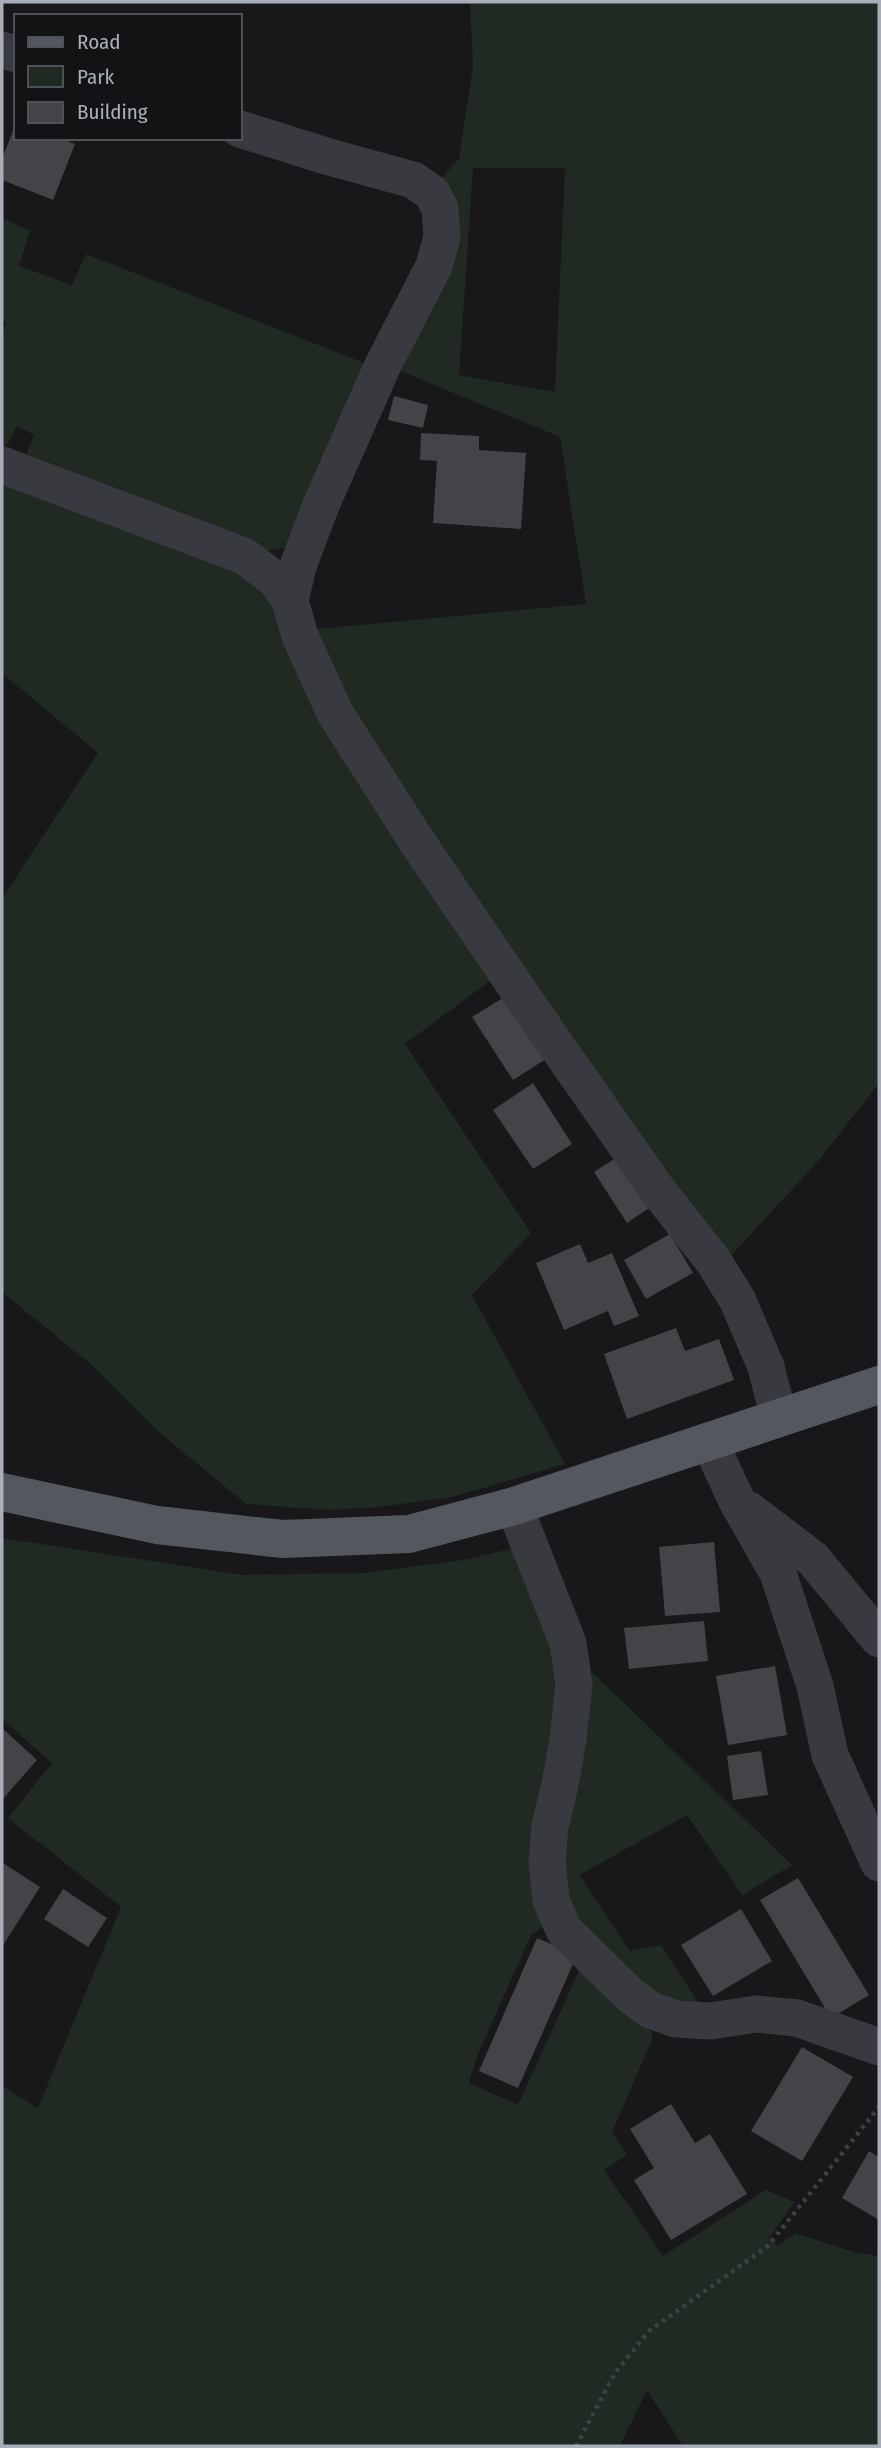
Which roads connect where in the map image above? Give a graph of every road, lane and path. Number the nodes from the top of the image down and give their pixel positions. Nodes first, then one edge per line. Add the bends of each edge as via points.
1 (242, 130) edge
2 (2, 465) edge
3 (290, 601) junction
4 (879, 1385) edge
5 (779, 1418) junction
6 (709, 1441) junction
7 (2, 1492) edge
8 (737, 1501) junction
9 (514, 1506) junction
10 (879, 1639) edge
11 (879, 1863) edge
12 (879, 2046) edge
13 (879, 2107) edge
14 (576, 2446) edge

1 - 3 street via 413,180 432,193 440,209 442,237 434,266 382,367 321,505
2 - 3 street via 244,556 276,580
3 - 5 street via 300,636 335,713 403,820 738,1301 766,1367
4 - 5 main road
5 - 6 main road
6 - 8 street
6 - 9 main road
7 - 9 main road via 157,1525 283,1539 408,1534
8 - 10 street via 813,1559
8 - 11 street via 778,1573 815,1686 830,1755
9 - 12 street via 568,1643 574,1684 547,1861 551,1900 564,1930 650,2010 676,2019 711,2021 756,2014 797,2018
13 - 14 path via 768,2246 649,2330 615,2373

